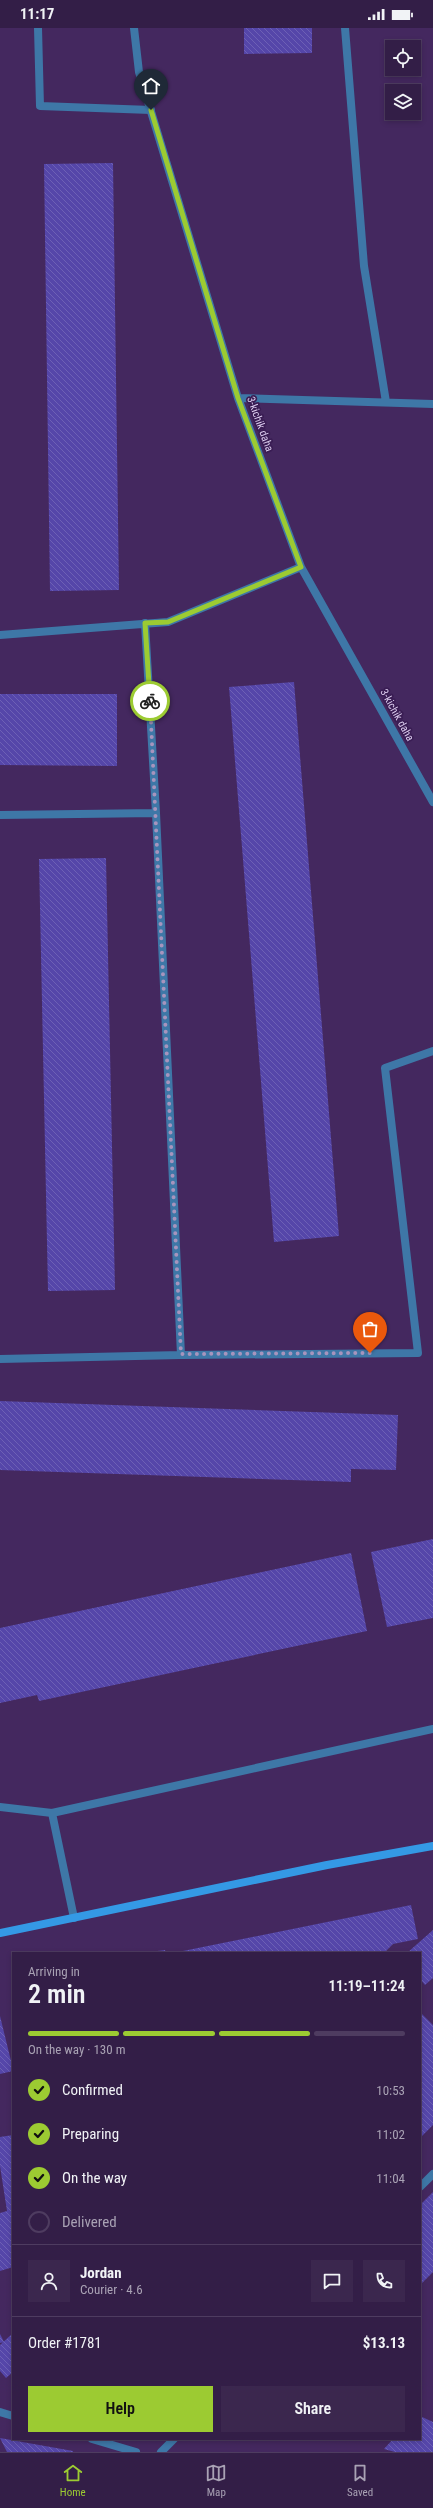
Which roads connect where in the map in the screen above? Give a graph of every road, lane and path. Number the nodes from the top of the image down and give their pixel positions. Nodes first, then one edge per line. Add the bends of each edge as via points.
1 (38, 28) edge
2 (134, 28) edge
3 (345, 28) edge
4 (151, 110) junction
5 (238, 398) junction
6 (386, 402) junction
7 (433, 404) edge
8 (301, 567) junction
9 (145, 623) junction
10 (0, 635) edge
11 (433, 802) edge
12 (156, 813) junction
13 (0, 815) edge
14 (433, 1051) edge
15 (181, 1354) junction
16 (0, 1359) edge
17 (433, 1729) edge
18 (0, 1808) edge
19 (52, 1813) junction
20 (433, 1846) edge
21 (74, 1918) junction
22 (0, 1933) edge
23 (433, 2174) edge
24 (421, 2186) edge
25 (0, 2412) edge
26 (12, 2416) edge
27 (95, 2440) edge
28 (173, 2440) edge
29 (136, 2452) edge
30 (162, 2452) edge

1 - 4 street via 40,106
2 - 4 street, 3-kichik daha via 139,72
3 - 6 street via 364,266
4 - 5 street, 3-kichik daha
5 - 6 street
5 - 8 street, 3-kichik daha
6 - 7 street
8 - 9 street via 168,622
8 - 11 street, 3-kichik daha
9 - 10 street
9 - 12 street
12 - 13 street
12 - 15 street
14 - 15 street via 385,1068 418,1353
15 - 16 street
17 - 19 street
18 - 19 street
19 - 21 street
20 - 21 street
21 - 22 street
23 - 24 street
25 - 26 street
27 - 29 street
28 - 30 street

